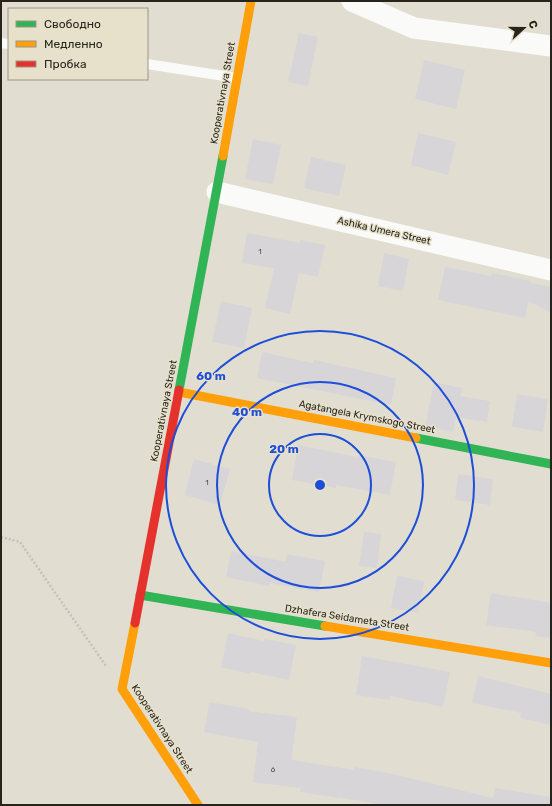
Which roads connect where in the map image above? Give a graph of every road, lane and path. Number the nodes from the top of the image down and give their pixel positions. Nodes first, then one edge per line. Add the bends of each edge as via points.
1 (251, 1) edge
2 (352, 1) edge
3 (551, 46) edge
4 (148, 64) edge
5 (237, 78) junction
6 (217, 192) junction
7 (551, 270) edge
8 (179, 392) junction
9 (551, 464) edge
10 (1, 537) edge
11 (140, 595) junction
12 (551, 663) edge
13 (122, 689) junction
14 (198, 805) edge

1 - 5 street, Kooperativnaya Street
2 - 3 street via 414,28
4 - 5 lane
5 - 6 street, Kooperativnaya Street
6 - 7 street, Ashika Umera Street
6 - 8 street, Kooperativnaya Street
8 - 9 street, Agatangela Krymskogo Street
8 - 11 street, Kooperativnaya Street
10 - 13 path via 20,542
11 - 12 street, Dzhafera Seidameta Street
11 - 13 street, Kooperativnaya Street
13 - 14 street, Kooperativnaya Street

